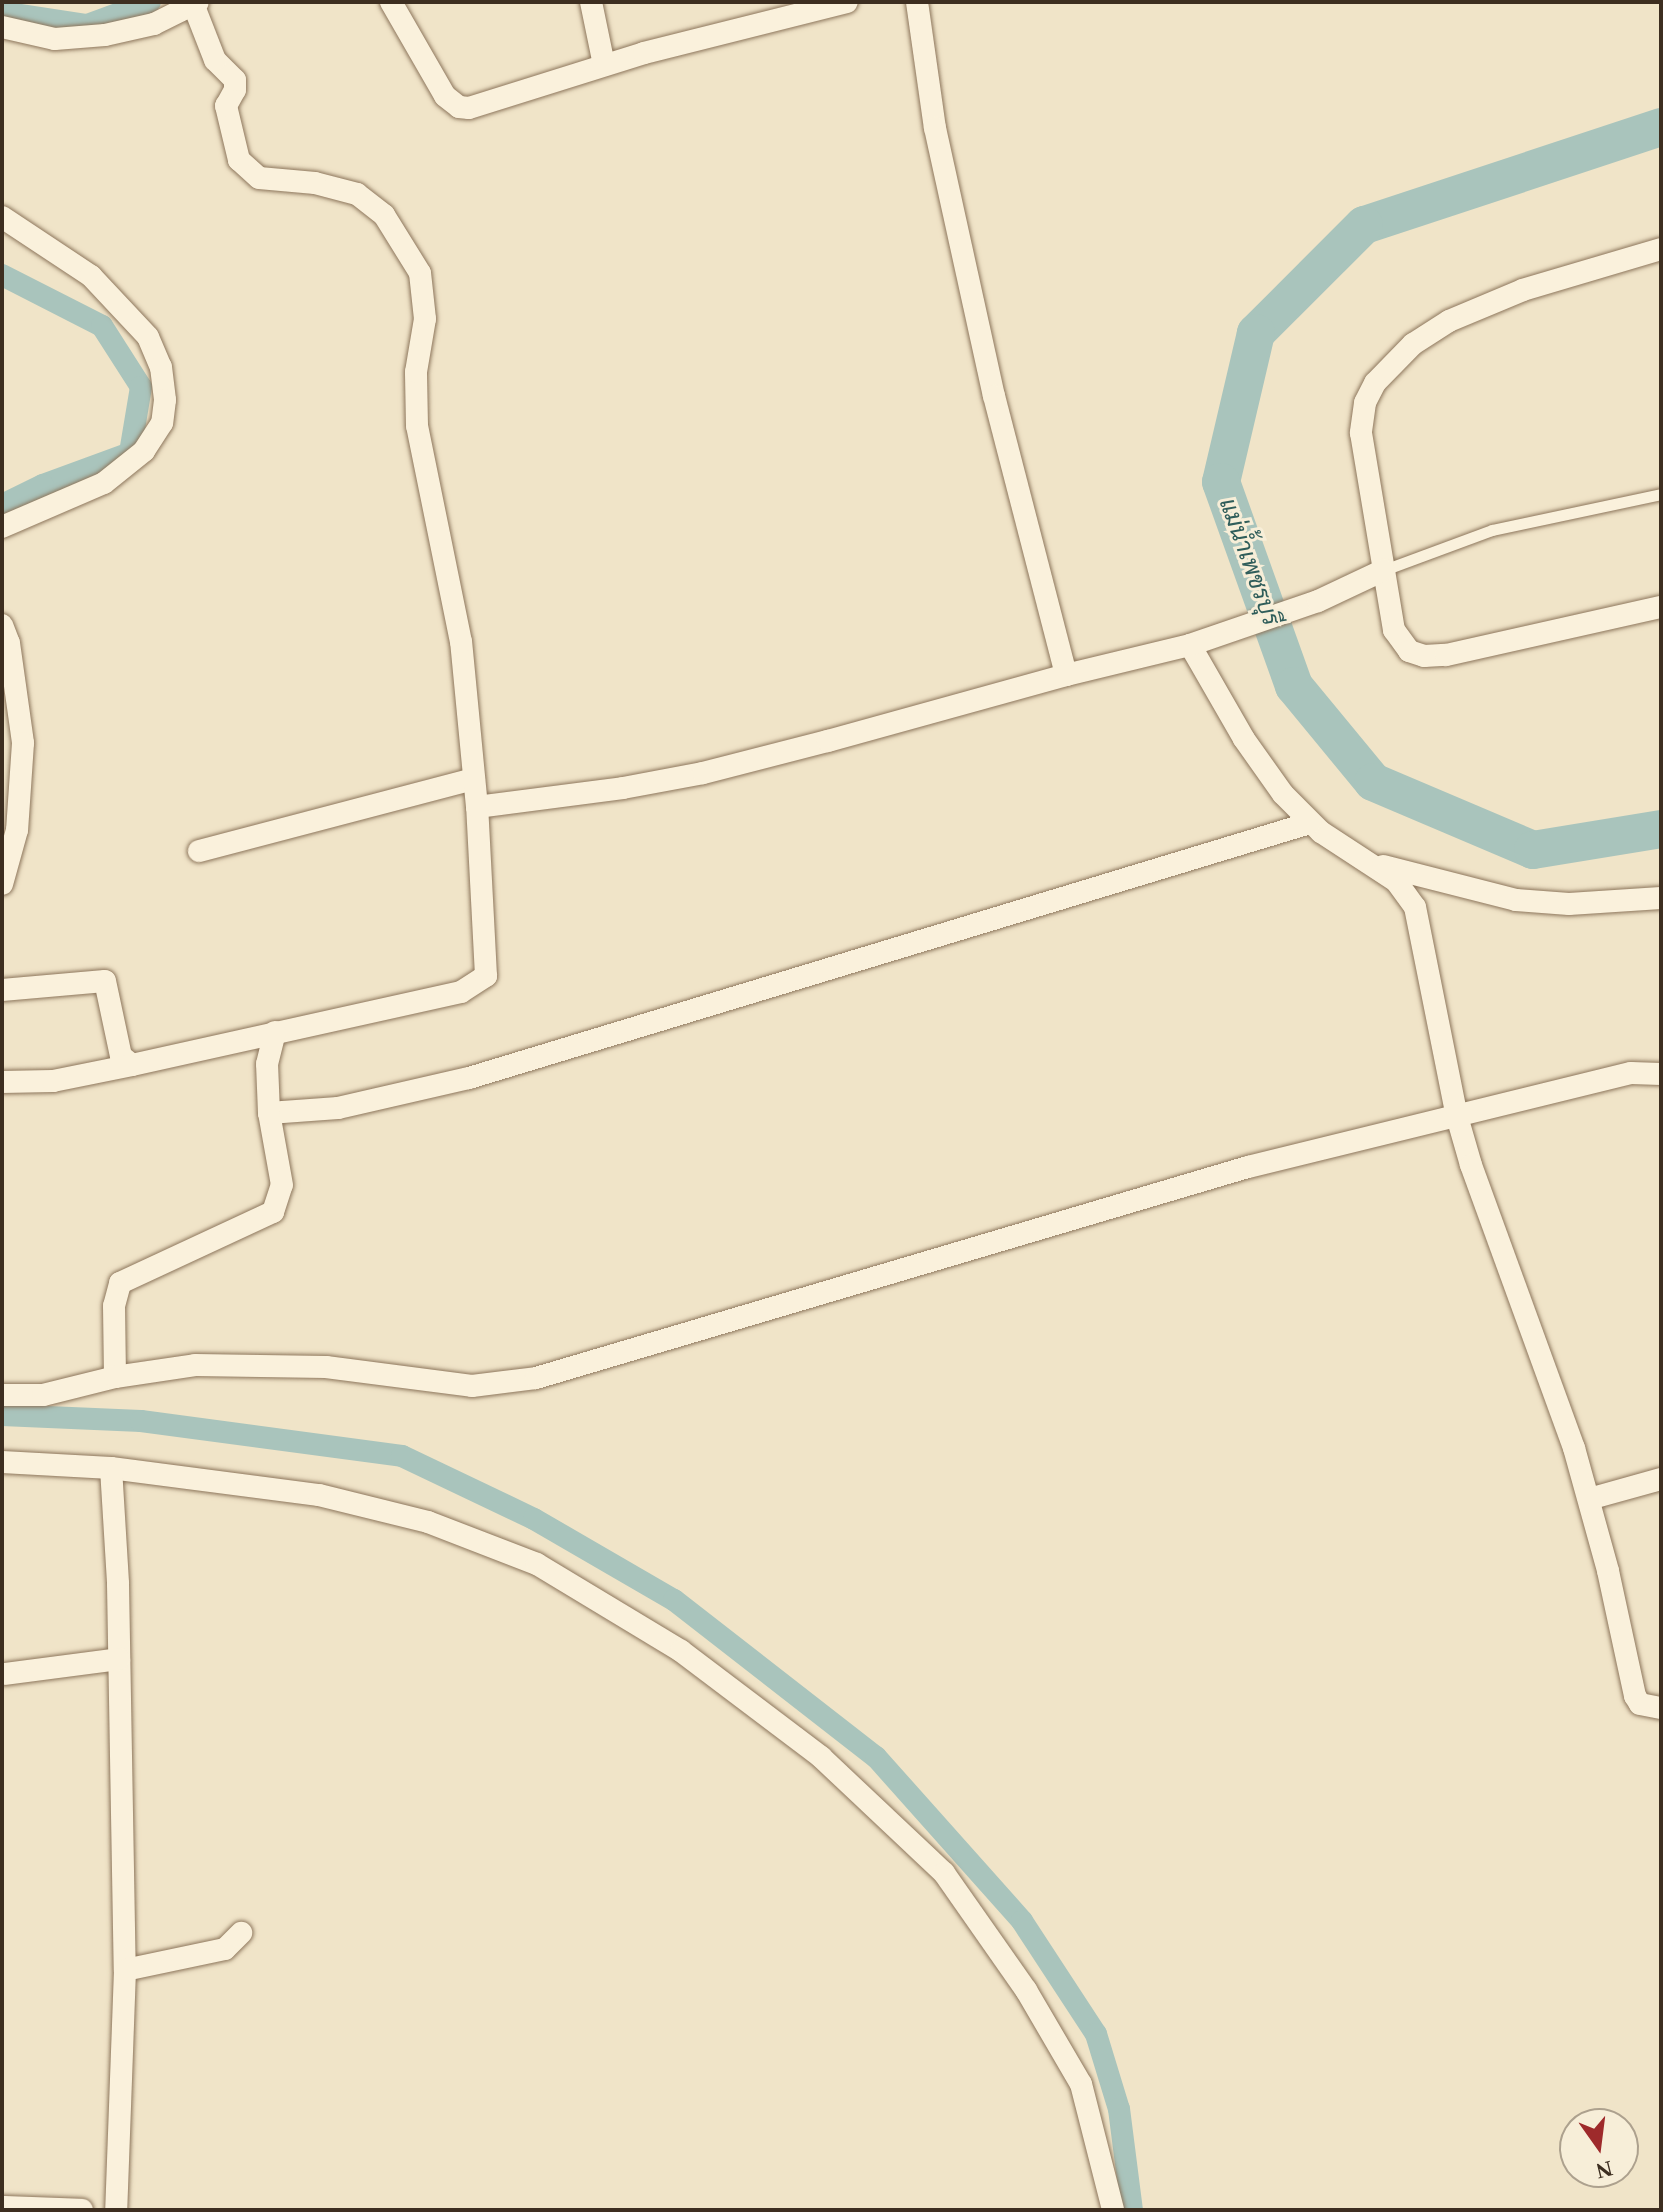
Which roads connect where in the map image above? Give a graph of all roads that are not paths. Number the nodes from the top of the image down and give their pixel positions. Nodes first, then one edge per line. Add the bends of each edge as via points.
1 (391, 2) edge
2 (591, 2) edge
3 (847, 2) edge
4 (917, 2) edge
5 (196, 4) edge
6 (2, 27) edge
7 (604, 65) junction
8 (2, 217) edge
9 (1661, 249) edge
10 (1661, 494) edge
11 (2, 527) edge
12 (1384, 570) junction
13 (1661, 607) edge
14 (2, 625) edge
15 (1190, 645) junction
16 (1066, 675) junction
17 (474, 779) junction
18 (477, 807) junction
19 (1310, 823) junction
20 (199, 851) dead end
21 (1376, 865) junction
22 (2, 884) edge
23 (1661, 898) edge
24 (2, 990) edge
25 (275, 1032) junction
26 (132, 1065) junction
27 (1661, 1074) edge
28 (2, 1082) edge
29 (269, 1113) junction
30 (1456, 1113) junction
31 (115, 1377) junction
32 (2, 1395) edge
33 (2, 1462) edge
34 (111, 1468) junction
35 (1661, 1479) edge
36 (1589, 1499) junction
37 (119, 1659) junction
38 (5, 1674) dead end
39 (1661, 1708) edge
40 (241, 1933) dead end
41 (125, 1970) junction
42 (2, 2207) edge
43 (82, 2210) edge
44 (116, 2210) edge
45 (1113, 2210) edge

1 - 7 street via 440,88 459,107 489,104
2 - 7 street
3 - 7 street
4 - 16 street via 938,143 994,396
5 - 6 street via 154,24 105,35 55,39
5 - 17 street via 215,60 235,80 226,106 239,160 259,178 315,183 357,194 384,215 420,273 425,319 416,372 417,426 461,642
8 - 11 street via 91,276 148,337 161,367 165,400 162,423 144,451 104,483
9 - 12 street via 1523,290 1449,321 1413,344 1375,383 1365,403 1361,433
10 - 12 lane via 1492,530
12 - 13 street via 1398,638 1409,651 1424,656
12 - 15 street via 1318,601
14 - 22 street via 23,743 17,830
15 - 16 street
15 - 19 street via 1263,768
16 - 18 street via 703,773
17 - 18 street
17 - 20 street
18 - 25 street via 486,976 461,992
19 - 21 street
19 - 29 street via 469,1078 338,1108
21 - 23 street via 1516,900 1569,904
21 - 30 street via 1402,887 1415,907
24 - 26 street via 105,981 121,1056
25 - 26 street
25 - 29 street via 267,1064
26 - 28 street via 53,1081
27 - 30 street via 1631,1073
29 - 31 street via 282,1185 273,1212 120,1283 114,1306
30 - 31 street via 1160,1192 536,1378 472,1386 326,1367 240,1364
30 - 36 street
31 - 32 street via 43,1395
33 - 34 street
34 - 37 street
34 - 45 street via 319,1495 428,1522 537,1564 681,1651 821,1757 944,1873 1026,1990 1081,2084
35 - 36 street
36 - 39 street via 1635,1696 1640,1704
37 - 38 street
37 - 41 street
40 - 41 street via 225,1949
41 - 44 street
42 - 43 street

